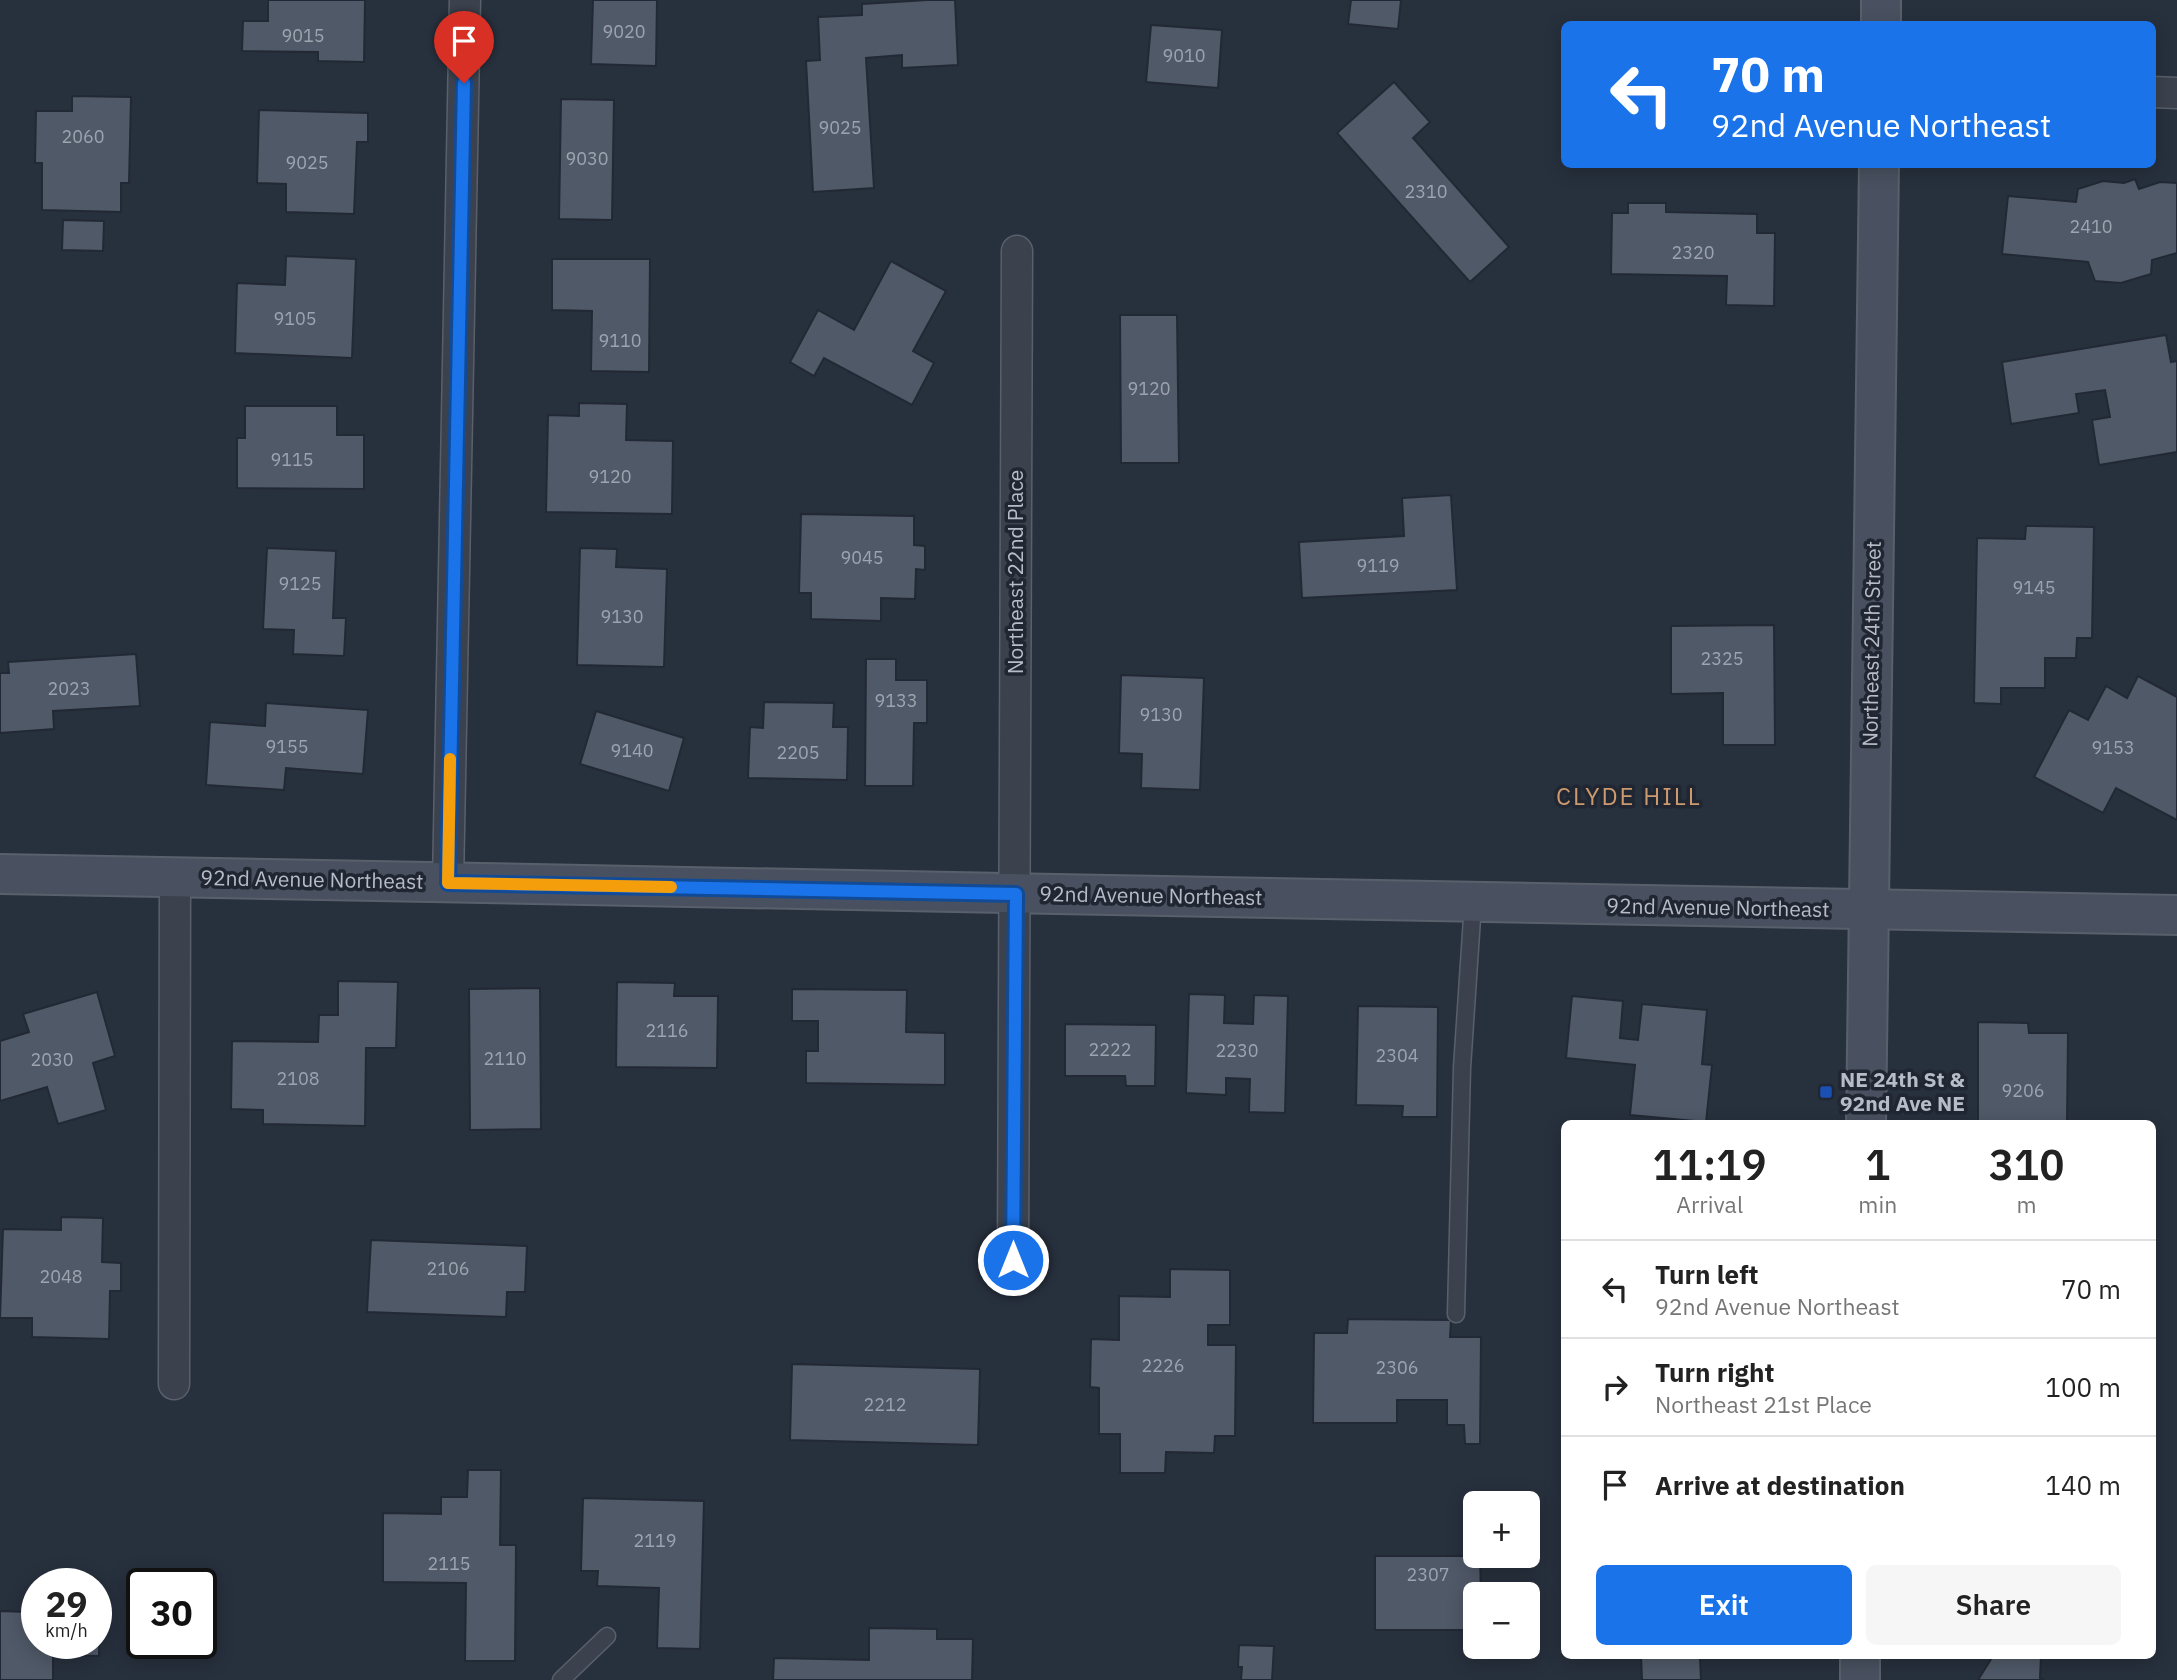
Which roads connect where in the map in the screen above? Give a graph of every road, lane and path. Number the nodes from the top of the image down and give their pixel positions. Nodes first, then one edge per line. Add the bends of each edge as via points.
1 (466, 0) edge
2 (1881, 0) edge
3 (1881, 21) edge
4 (2156, 92) edge
5 (2177, 93) edge
6 (1879, 168) edge
7 (1017, 251) dead end
8 (0, 874) edge
9 (175, 877) junction
10 (448, 883) junction
11 (1016, 894) junction
12 (1473, 903) junction
13 (1868, 911) junction
14 (2177, 915) edge
15 (1866, 1120) edge
16 (1013, 1260) dead end
17 (1456, 1314) dead end
18 (174, 1384) dead end
19 (607, 1636) dead end
20 (1860, 1659) edge
21 (561, 1680) edge
22 (1860, 1680) edge

1 - 10 street
2 - 3 main road
4 - 5 street
6 - 13 main road, Northeast 24th Street
7 - 11 street, Northeast 22nd Place
8 - 9 main road, 92nd Avenue Northeast
9 - 10 main road, 92nd Avenue Northeast
9 - 18 street
10 - 11 main road, 92nd Avenue Northeast
11 - 12 main road, 92nd Avenue Northeast
11 - 16 street, Northeast 22nd Place
12 - 13 main road, 92nd Avenue Northeast
12 - 17 lane via 1462,1068
13 - 14 main road, 92nd Avenue Northeast
13 - 15 main road, Northeast 24th Street
19 - 21 lane
20 - 22 main road

